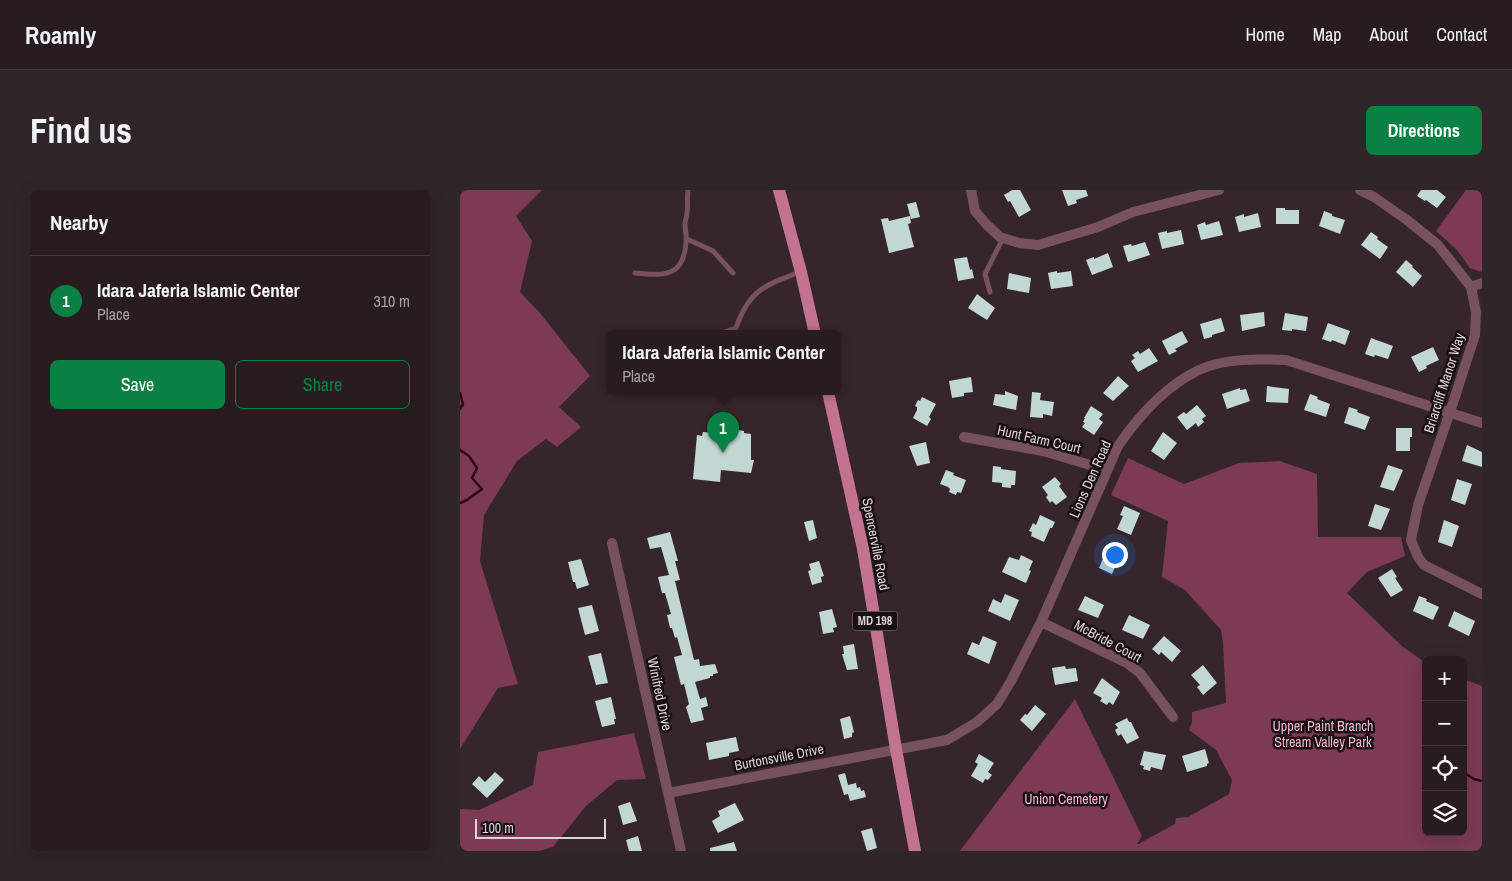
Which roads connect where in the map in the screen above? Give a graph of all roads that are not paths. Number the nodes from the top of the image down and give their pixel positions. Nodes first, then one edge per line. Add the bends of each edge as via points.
1 (688, 190) edge
2 (779, 190) edge
3 (971, 190) edge
4 (1219, 190) edge
5 (1360, 190) edge
6 (687, 238) junction
7 (1004, 238) junction
8 (635, 272) dead end
9 (733, 272) dead end
10 (801, 272) junction
11 (1482, 283) edge
12 (1471, 287) junction
13 (990, 292) dead end
14 (730, 330) edge
15 (814, 330) edge
16 (829, 395) edge
17 (1450, 412) junction
18 (1482, 422) edge
19 (964, 437) dead end
20 (1107, 470) junction
21 (612, 543) dead end
22 (1482, 594) edge
23 (1041, 622) junction
24 (1173, 717) dead end
25 (896, 749) junction
26 (668, 792) junction
27 (681, 851) edge
28 (915, 851) edge

1 - 6 lane via 684,222
2 - 10 main road
3 - 7 street via 976,210 987,225
4 - 7 street via 1133,212 1098,227 1038,245
5 - 12 street, Briarcliff Manor Way via 1374,196 1438,245
6 - 8 lane via 684,256 672,272 659,275
6 - 9 lane via 713,251
7 - 13 lane via 985,274
10 - 14 lane via 754,294 742,311 736,328
10 - 15 main road
11 - 12 street
12 - 17 street, Briarcliff Manor Way via 1476,312 1475,335
16 - 25 main road, Spencerville Road / MD 198 via 862,548
17 - 18 street, Lions Den Road
17 - 20 street, Lions Den Road via 1286,360 1217,364 1198,371 1155,402 1118,446
17 - 22 street, Briarcliff Manor Way via 1418,504 1412,540 1424,566
19 - 20 street, Hunt Farm Court via 1043,451
20 - 23 street, Lions Den Road
21 - 26 street, Winifred Drive
23 - 24 street, McBride Court via 1140,673
23 - 25 street, Lions Den Road via 997,704 977,722 947,740
25 - 26 street, Burtonsville Drive
25 - 28 main road, Spencerville Road / MD 198
26 - 27 street, Winifred Drive

